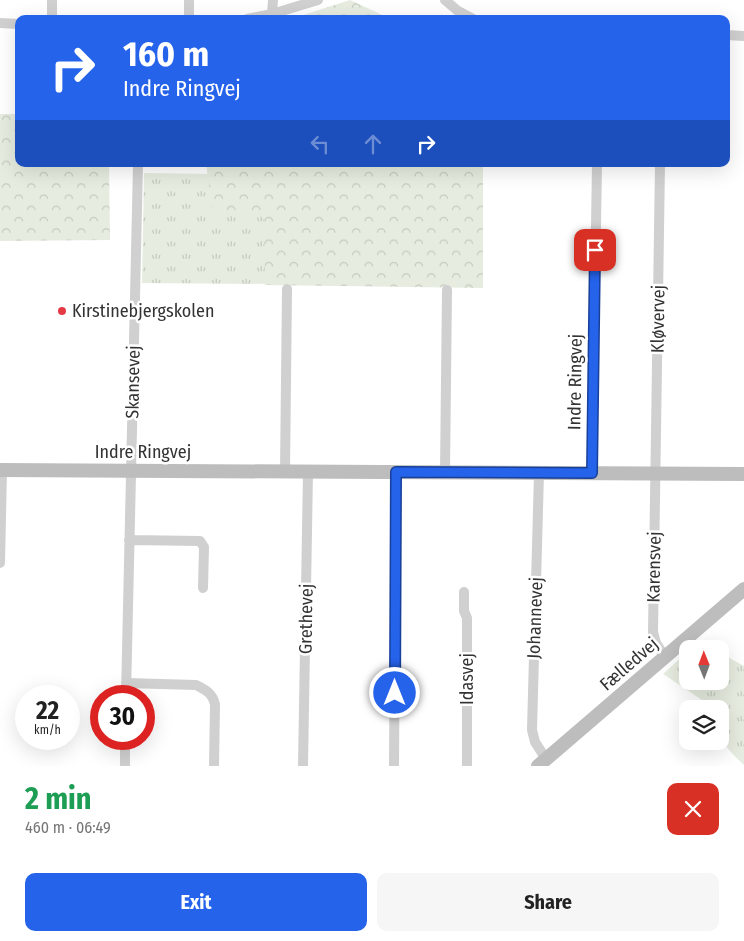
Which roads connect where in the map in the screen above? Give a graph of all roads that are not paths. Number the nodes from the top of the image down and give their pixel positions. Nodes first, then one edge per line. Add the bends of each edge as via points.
1 (52, 0) edge
2 (189, 0) edge
3 (273, 0) edge
4 (318, 0) edge
5 (445, 0) edge
6 (272, 14) junction
7 (52, 15) edge
8 (189, 15) edge
9 (267, 15) edge
10 (466, 15) edge
11 (0, 23) edge
12 (15, 24) edge
13 (730, 35) edge
14 (744, 36) edge
15 (138, 167) edge
16 (597, 167) edge
17 (660, 167) edge
18 (287, 289) dead end
19 (447, 290) dead end
20 (1, 470) edge
21 (131, 471) junction
22 (285, 472) junction
23 (308, 472) junction
24 (396, 472) junction
25 (445, 473) junction
26 (539, 473) junction
27 (592, 473) junction
28 (656, 473) junction
29 (744, 474) edge
30 (129, 540) junction
31 (0, 563) edge
32 (203, 588) dead end
33 (743, 591) edge
34 (464, 592) dead end
35 (665, 657) junction
36 (126, 683) joint
37 (125, 750) edge
38 (542, 762) edge
39 (124, 766) edge
40 (214, 766) edge
41 (303, 766) edge
42 (394, 766) edge
43 (467, 766) edge

1 - 7 street
2 - 8 street
3 - 6 street
4 - 6 street
5 - 10 street
6 - 9 street
11 - 12 street
13 - 14 street
15 - 21 street, Skansevej
16 - 27 street, Indre Ringvej
17 - 28 street, Kløvervej
18 - 22 street
19 - 25 street
20 - 21 street, Indre Ringvej
20 - 31 street
21 - 22 street, Indre Ringvej
21 - 30 street, Skansevej
22 - 23 street, Indre Ringvej
23 - 24 street, Indre Ringvej
23 - 41 street, Grethevej
24 - 25 street, Indre Ringvej
24 - 42 street
25 - 26 street, Indre Ringvej
26 - 27 street, Indre Ringvej
26 - 38 street, Johannevej via 532,730
27 - 28 street, Indre Ringvej
28 - 29 street, Indre Ringvej
28 - 35 street, Karensvej via 653,632
30 - 32 street via 200,541 204,546
30 - 36 street, Skansevej
33 - 35 street, Fælledvej
34 - 43 street, Idasvej
35 - 38 street, Fælledvej
36 - 40 street via 196,685 206,690 215,704
37 - 39 street

